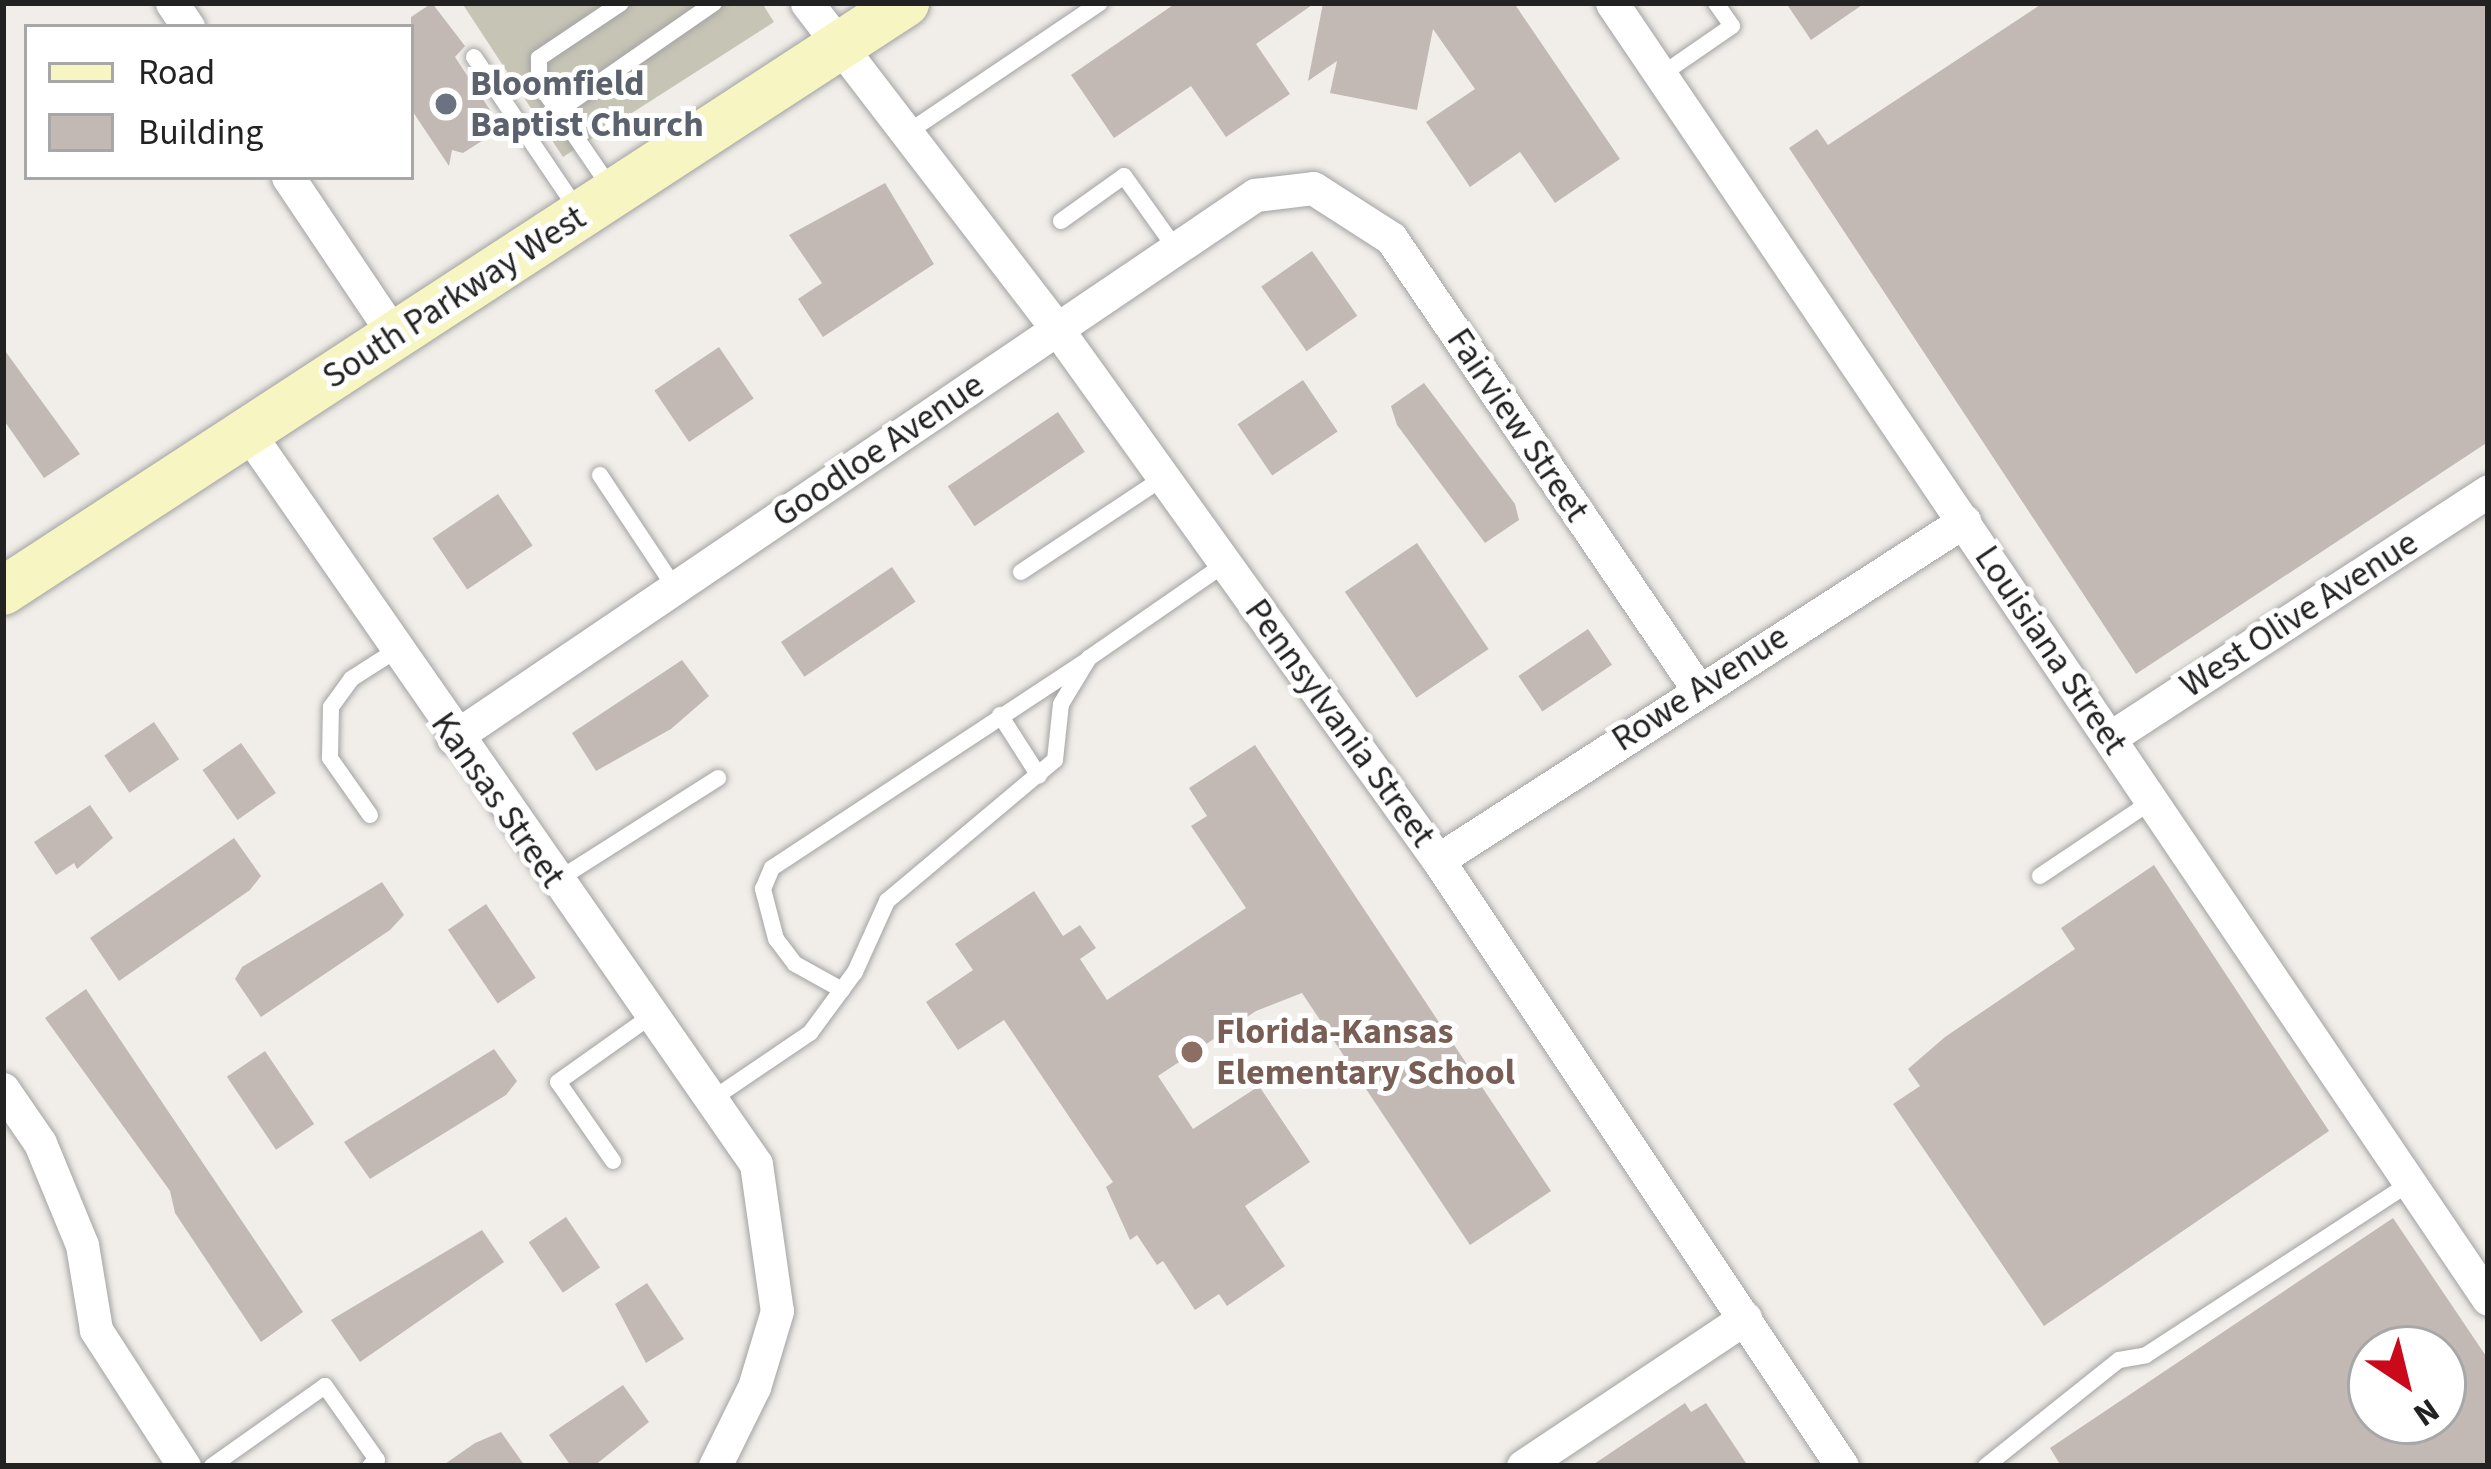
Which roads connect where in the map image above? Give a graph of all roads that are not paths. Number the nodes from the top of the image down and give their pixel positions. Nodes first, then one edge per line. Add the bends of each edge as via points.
1 (621, 3) edge
2 (715, 3) edge
3 (807, 3) edge
4 (905, 3) edge
5 (1100, 3) edge
6 (1612, 3) edge
7 (1716, 3) edge
8 (837, 48) junction
9 (475, 57) dead end
10 (1661, 75) junction
11 (558, 111) junction
12 (904, 135) junction
13 (290, 180) edge
14 (1313, 188) joint
15 (598, 204) junction
16 (1061, 220) dead end
17 (1176, 249) junction
18 (1057, 329) junction
19 (395, 336) junction
20 (247, 431) junction
21 (600, 475) dead end
22 (1163, 478) junction
23 (2488, 491) edge
24 (1964, 520) junction
25 (1225, 564) junction
26 (1021, 572) dead end
27 (675, 588) junction
28 (3, 591) edge
29 (395, 651) junction
30 (1090, 658) junction
31 (1696, 688) junction
32 (1000, 715) junction
33 (2111, 737) junction
34 (453, 738) junction
35 (1039, 776) junction
36 (718, 778) dead end
37 (2153, 801) junction
38 (370, 815) dead end
39 (1438, 860) junction
40 (2040, 876) dead end
41 (555, 881) junction
42 (842, 990) junction
43 (651, 1016) junction
44 (3, 1089) edge
45 (711, 1100) junction
46 (613, 1161) dead end
47 (2410, 1184) junction
48 (2488, 1299) edge
49 (1745, 1318) junction
50 (184, 1466) edge
51 (212, 1466) edge
52 (370, 1466) edge
53 (715, 1466) edge
54 (1523, 1466) edge
55 (1842, 1466) edge
56 (1986, 1466) edge

1 - 11 lane via 539,58 538,83
2 - 11 lane
3 - 8 street, Pennsylvania Street
4 - 8 main road, South Parkway West
5 - 12 lane
6 - 10 street, Louisiana Street
7 - 10 lane via 1732,26
8 - 12 street, Pennsylvania Street
8 - 15 main road, South Parkway West
9 - 15 lane
10 - 24 street, Louisiana Street
11 - 15 lane
12 - 18 street, Pennsylvania Street
13 - 19 street
14 - 17 street, Goodloe Avenue via 1255,195
14 - 31 street, Fairview Street via 1391,238
15 - 19 main road, South Parkway West
16 - 17 lane via 1124,176
17 - 18 street, Goodloe Avenue
18 - 22 street, Pennsylvania Street
18 - 27 street, Goodloe Avenue
19 - 20 main road, South Parkway West
20 - 28 main road, South Parkway West
20 - 29 street, Kansas Street
21 - 27 lane
22 - 25 street, Pennsylvania Street
22 - 26 lane
23 - 33 street, West Olive Avenue
24 - 31 street, Rowe Avenue
24 - 33 street, Louisiana Street
25 - 30 lane
25 - 39 street, Pennsylvania Street
27 - 34 street, Goodloe Avenue
29 - 34 street, Kansas Street
29 - 38 lane via 350,679 331,707 330,758
30 - 32 lane
30 - 35 lane via 1061,704 1055,760
31 - 39 street, Rowe Avenue
32 - 35 lane
32 - 42 lane via 772,868 763,902 776,939 795,964
33 - 37 street, Louisiana Street
34 - 41 street, Kansas Street
35 - 42 lane via 887,901
36 - 41 lane
37 - 40 lane
37 - 47 street, Louisiana Street
39 - 49 street, Pennsylvania Street
41 - 43 street, Kansas Street
42 - 45 lane via 810,1033
43 - 45 street, Kansas Street
43 - 46 lane via 558,1082
44 - 50 street via 40,1143 82,1246 96,1330
45 - 53 street, Kansas Street via 756,1164 777,1311 754,1387
47 - 48 street, Louisiana Street
47 - 56 lane via 2146,1355 2119,1360
49 - 54 street
49 - 55 street, Pennsylvania Street
51 - 52 lane via 325,1386 377,1460

